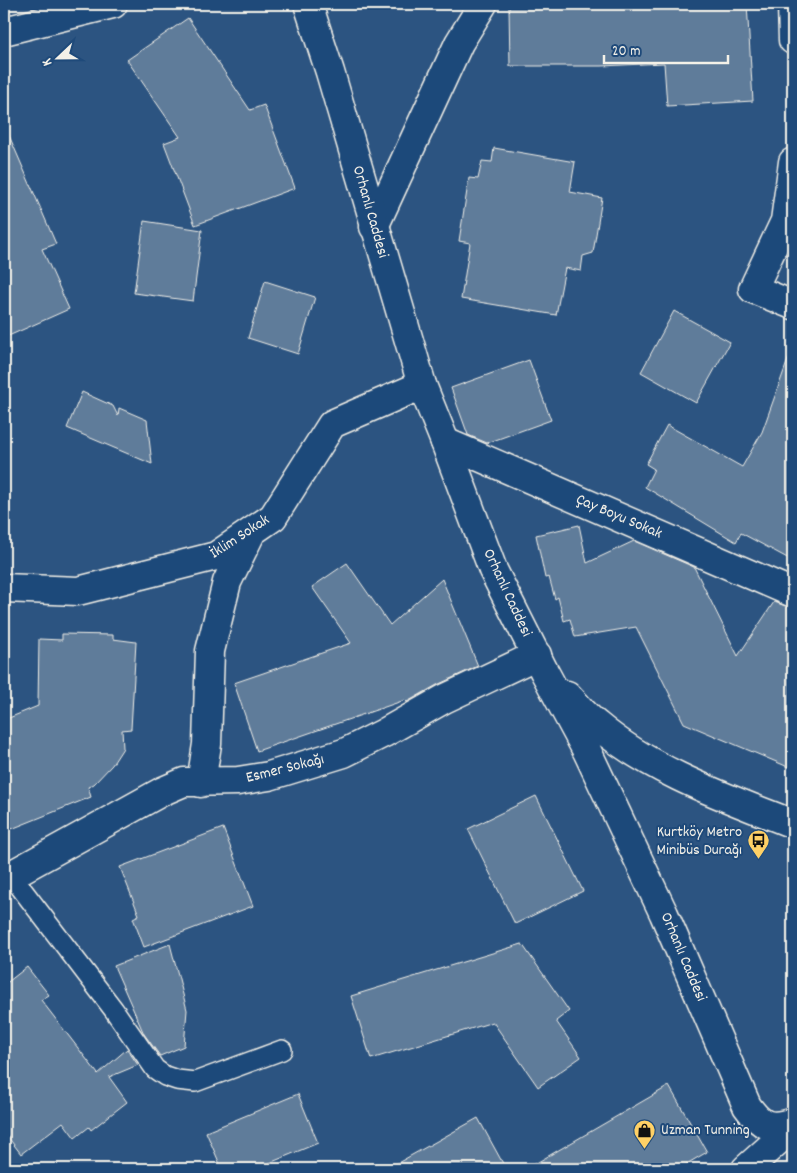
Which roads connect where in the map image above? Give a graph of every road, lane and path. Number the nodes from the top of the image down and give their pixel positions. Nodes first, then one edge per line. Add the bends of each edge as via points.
1 (113, 4) edge
2 (483, 4) edge
3 (792, 4) edge
4 (313, 5) edge
5 (4, 31) edge
6 (793, 40) edge
7 (793, 162) edge
8 (374, 228) junction
9 (793, 305) edge
10 (422, 385) junction
11 (445, 442) junction
12 (251, 532) junction
13 (4, 588) edge
14 (793, 593) edge
15 (540, 663) junction
16 (201, 782) junction
17 (793, 824) edge
18 (8, 876) edge
19 (282, 1050) dead end
20 (793, 1122) edge
21 (793, 1127) edge
22 (746, 1169) edge

1 - 5 street
2 - 8 street via 459,43
3 - 6 street
4 - 8 street, Orhanlı Caddesi
7 - 9 street via 785,221 753,289
8 - 10 street, Orhanlı Caddesi
10 - 11 street, Orhanlı Caddesi
10 - 12 street, İklim Sokak via 332,424 273,517
11 - 14 street, Çay Boyu Sokak
11 - 15 street, Orhanlı Caddesi via 494,570
12 - 13 street, İklim Sokak via 216,556 78,591
12 - 16 street via 228,582 210,652
15 - 16 street, Esmer Sokağı via 444,699 344,753 269,776
15 - 17 street via 596,725 646,760 705,789
15 - 20 street, Orhanlı Caddesi via 587,752 664,914 747,1106 755,1118 767,1126
16 - 18 street, Esmer Sokağı via 184,782 163,791
18 - 19 lane via 114,1010 155,1069 165,1076 195,1082
21 - 22 street

